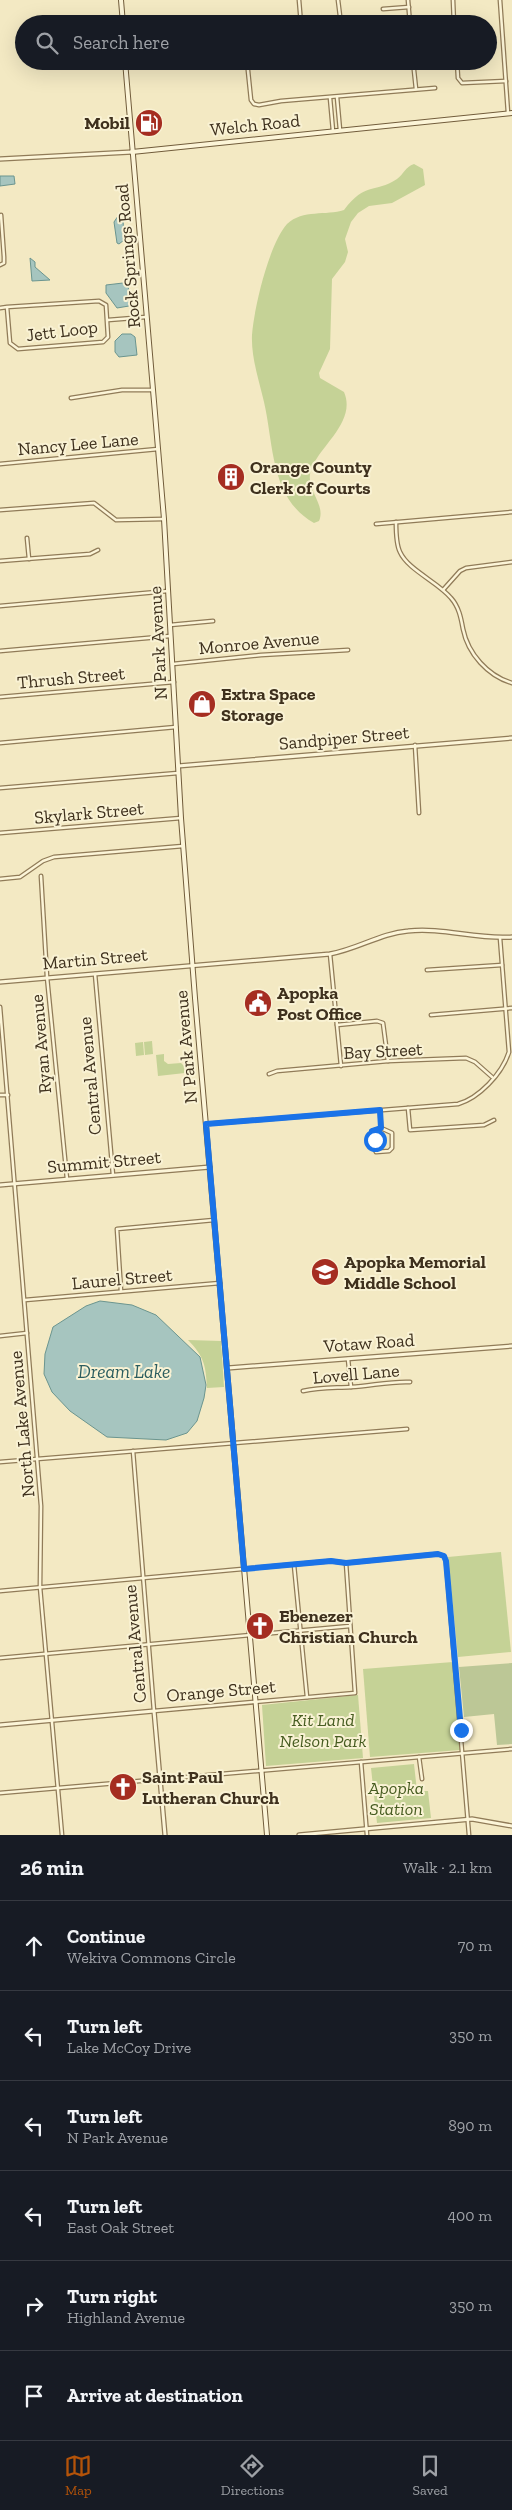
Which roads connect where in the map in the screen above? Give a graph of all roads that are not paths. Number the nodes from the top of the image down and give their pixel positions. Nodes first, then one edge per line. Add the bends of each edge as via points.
1 (121, 0) edge
2 (299, 0) edge
3 (338, 0) edge
4 (408, 0) edge
5 (452, 0) edge
6 (500, 0) edge
7 (409, 7) junction
8 (383, 9) dead end
9 (122, 15) edge
10 (300, 15) edge
11 (340, 15) edge
12 (409, 15) edge
13 (453, 15) edge
14 (127, 70) edge
15 (248, 70) edge
16 (414, 70) edge
17 (458, 70) edge
18 (506, 80) junction
19 (435, 88) dead end
20 (416, 89) junction
21 (336, 97) junction
22 (330, 98) junction
23 (510, 113) edge
24 (340, 130) junction
25 (333, 131) junction
26 (132, 152) junction
27 (0, 159) edge
28 (1, 215) edge
29 (0, 265) edge
30 (0, 308) edge
31 (7, 308) junction
32 (147, 317) junction
33 (108, 320) junction
34 (153, 390) junction
35 (71, 398) dead end
36 (158, 449) junction
37 (0, 464) edge
38 (0, 510) edge
39 (512, 512) edge
40 (164, 519) junction
41 (396, 522) junction
42 (376, 524) dead end
43 (27, 538) dead end
44 (98, 550) dead end
45 (29, 559) junction
46 (0, 561) edge
47 (512, 562) edge
48 (444, 590) junction
49 (168, 591) junction
50 (0, 606) edge
51 (213, 622) dead end
52 (170, 625) junction
53 (171, 636) junction
54 (348, 650) dead end
55 (0, 651) edge
56 (173, 664) junction
57 (174, 682) junction
58 (512, 683) edge
59 (0, 697) edge
60 (176, 727) junction
61 (512, 738) edge
62 (0, 743) edge
63 (415, 745) junction
64 (178, 766) junction
65 (178, 773) junction
66 (0, 788) edge
67 (419, 813) dead end
68 (181, 818) junction
69 (0, 834) edge
70 (183, 846) junction
71 (41, 876) dead end
72 (0, 880) edge
73 (512, 937) edge
74 (500, 938) junction
75 (330, 954) junction
76 (192, 965) junction
77 (502, 965) junction
78 (427, 970) dead end
79 (95, 974) junction
80 (47, 977) junction
81 (0, 982) edge
82 (0, 1007) edge
83 (512, 1008) edge
84 (506, 1009) junction
85 (431, 1015) dead end
86 (337, 1025) junction
87 (388, 1062) junction
88 (341, 1066) junction
89 (269, 1074) dead end
90 (493, 1078) junction
91 (8, 1094) junction
92 (0, 1095) edge
93 (408, 1108) junction
94 (380, 1110) junction
95 (494, 1120) dead end
96 (206, 1124) junction
97 (381, 1128) junction
98 (210, 1167) junction
99 (113, 1175) junction
100 (67, 1179) junction
101 (16, 1184) junction
102 (0, 1185) edge
103 (215, 1220) junction
104 (221, 1282) junction
105 (121, 1291) junction
106 (25, 1300) junction
107 (27, 1333) junction
108 (0, 1336) edge
109 (512, 1346) edge
110 (348, 1359) junction
111 (228, 1368) junction
112 (410, 1382) dead end
113 (351, 1387) junction
114 (303, 1391) dead end
115 (407, 1429) dead end
116 (234, 1443) junction
117 (134, 1451) junction
118 (37, 1459) junction
119 (0, 1462) edge
120 (346, 1563) junction
121 (294, 1564) junction
122 (244, 1569) junction
123 (143, 1578) junction
124 (40, 1587) junction
125 (0, 1591) edge
126 (350, 1626) junction
127 (300, 1631) junction
128 (250, 1636) junction
129 (148, 1645) junction
130 (47, 1654) junction
131 (0, 1658) edge
132 (307, 1698) junction
133 (256, 1702) junction
134 (154, 1711) junction
135 (52, 1720) junction
136 (0, 1725) edge
137 (512, 1749) edge
138 (463, 1753) junction
139 (419, 1757) junction
140 (361, 1762) junction
141 (262, 1771) junction
142 (160, 1779) junction
143 (422, 1779) dead end
144 (58, 1788) junction
145 (0, 1793) edge
146 (468, 1819) junction
147 (512, 1826) edge
148 (366, 1829) junction
149 (62, 1835) edge
150 (165, 1835) edge
151 (267, 1835) edge
152 (299, 1835) edge
153 (367, 1835) edge
154 (469, 1835) edge

1 - 9 main road
2 - 10 street
3 - 11 street
4 - 7 street
5 - 13 street
6 - 18 street
7 - 8 street
7 - 12 street
14 - 26 main road, Rock Springs Road
15 - 22 street via 251,100 259,106
16 - 20 street
17 - 18 street via 462,83
18 - 23 street
19 - 20 street
20 - 21 street
21 - 22 street
21 - 24 street
22 - 25 street
23 - 24 main road, Welch Road
24 - 25 main road, Welch Road
25 - 26 main road, Welch Road
26 - 27 street, Welch Road
26 - 32 main road, Rock Springs Road
28 - 29 street via 4,263
30 - 31 street
31 - 33 street via 99,300 106,306
31 - 33 street, Jett Loop via 10,343 18,349 103,342 108,337
32 - 33 street
32 - 34 main road, Rock Springs Road
34 - 35 street via 122,390
34 - 36 main road, Rock Springs Road
36 - 37 street, Nancy Lee Lane
36 - 40 main road, N Park Avenue
38 - 40 street via 94,503 116,520
39 - 41 street
40 - 49 main road, N Park Avenue
41 - 42 street
41 - 48 street via 402,557
43 - 45 street
44 - 45 street via 90,554
45 - 46 street
47 - 48 street via 466,568
48 - 58 street via 458,608 466,641 478,660 496,676
49 - 50 street
49 - 52 main road, N Park Avenue
51 - 52 street
52 - 53 main road, N Park Avenue
53 - 55 street
53 - 56 main road, N Park Avenue
54 - 56 street, Monroe Avenue
56 - 57 main road, N Park Avenue
57 - 59 street, Thrush Street
57 - 60 main road, N Park Avenue
60 - 62 street
60 - 64 main road, N Park Avenue
61 - 63 street, Sandpiper Street
63 - 64 street, Sandpiper Street
63 - 67 street
64 - 65 main road, N Park Avenue
65 - 66 street
65 - 68 main road, N Park Avenue
68 - 69 street, Skylark Street
68 - 70 main road, N Park Avenue
70 - 72 street via 54,857 43,860 20,877
70 - 76 main road, N Park Avenue
71 - 80 street, Ryan Avenue
73 - 74 street, Martin Street
74 - 75 street, Martin Street via 406,931
74 - 77 street
75 - 76 street, Martin Street
75 - 86 street
76 - 79 street, Martin Street
76 - 96 main road, N Park Avenue
77 - 78 street
77 - 84 street
79 - 80 street, Martin Street
79 - 99 street, Central Avenue
80 - 81 street, Martin Street
80 - 100 street, Ryan Avenue
82 - 91 street, North Lake Avenue
83 - 84 street
84 - 85 street
84 - 90 street via 509,1052
86 - 87 street via 383,1023
86 - 88 street
87 - 88 street, Bay Street
87 - 90 street, Bay Street via 466,1058
88 - 89 street, Bay Street
90 - 93 street via 470,1100
91 - 92 street
91 - 101 street, North Lake Avenue
93 - 94 street
93 - 95 street via 410,1130 484,1125
94 - 96 street
94 - 97 street
96 - 98 main road, N Park Avenue
97 - 97 street via 392,1133 392,1148 376,1152 372,1131
98 - 99 street, Summit Street
98 - 103 main road, N Park Avenue
99 - 100 street, Summit Street
100 - 101 street, Summit Street
101 - 102 street, Summit Street
101 - 106 street, North Lake Avenue
103 - 104 main road, N Park Avenue
103 - 105 street via 117,1229
104 - 105 street, Laurel Street
104 - 111 main road, N Park Avenue
105 - 106 street, Laurel Street
106 - 107 street, North Lake Avenue
107 - 108 street
107 - 118 street, North Lake Avenue
109 - 110 street, Votaw Road
110 - 111 street, Votaw Road
110 - 113 street
111 - 116 main road, N Park Avenue
112 - 113 street, Lovell Lane
113 - 114 street, Lovell Lane via 327,1386
115 - 116 street
116 - 117 street
116 - 122 main road, N Park Avenue
117 - 118 street
117 - 123 street, Central Avenue
118 - 119 street
118 - 124 street, North Lake Avenue via 41,1506
120 - 121 street
120 - 126 street
120 - 138 street via 444,1556
121 - 122 street
121 - 127 street
122 - 123 street
122 - 128 main road, N Park Avenue
123 - 124 street
123 - 129 street, Central Avenue
124 - 125 street
124 - 130 street, North Lake Avenue
126 - 127 street
126 - 132 street, Orange Street via 355,1693
127 - 128 street
127 - 132 street
128 - 129 street
128 - 133 main road, N Park Avenue
129 - 130 street
129 - 134 street, Central Avenue
130 - 131 street
130 - 135 street, North Lake Avenue
132 - 133 street, Orange Street
133 - 134 street, Orange Street
133 - 141 main road, N Park Avenue
134 - 135 street, Orange Street
134 - 142 street, Central Avenue
135 - 136 street, Orange Street
135 - 144 street, North Lake Avenue
137 - 138 street
138 - 139 street
138 - 146 street
139 - 140 street
139 - 143 street
140 - 141 street
140 - 148 street
141 - 142 street
141 - 151 main road, N Park Avenue
142 - 144 street
142 - 150 street, Central Avenue
144 - 145 street
144 - 149 street, North Lake Avenue
146 - 147 street
146 - 148 street
146 - 154 street
148 - 152 street
148 - 153 street

